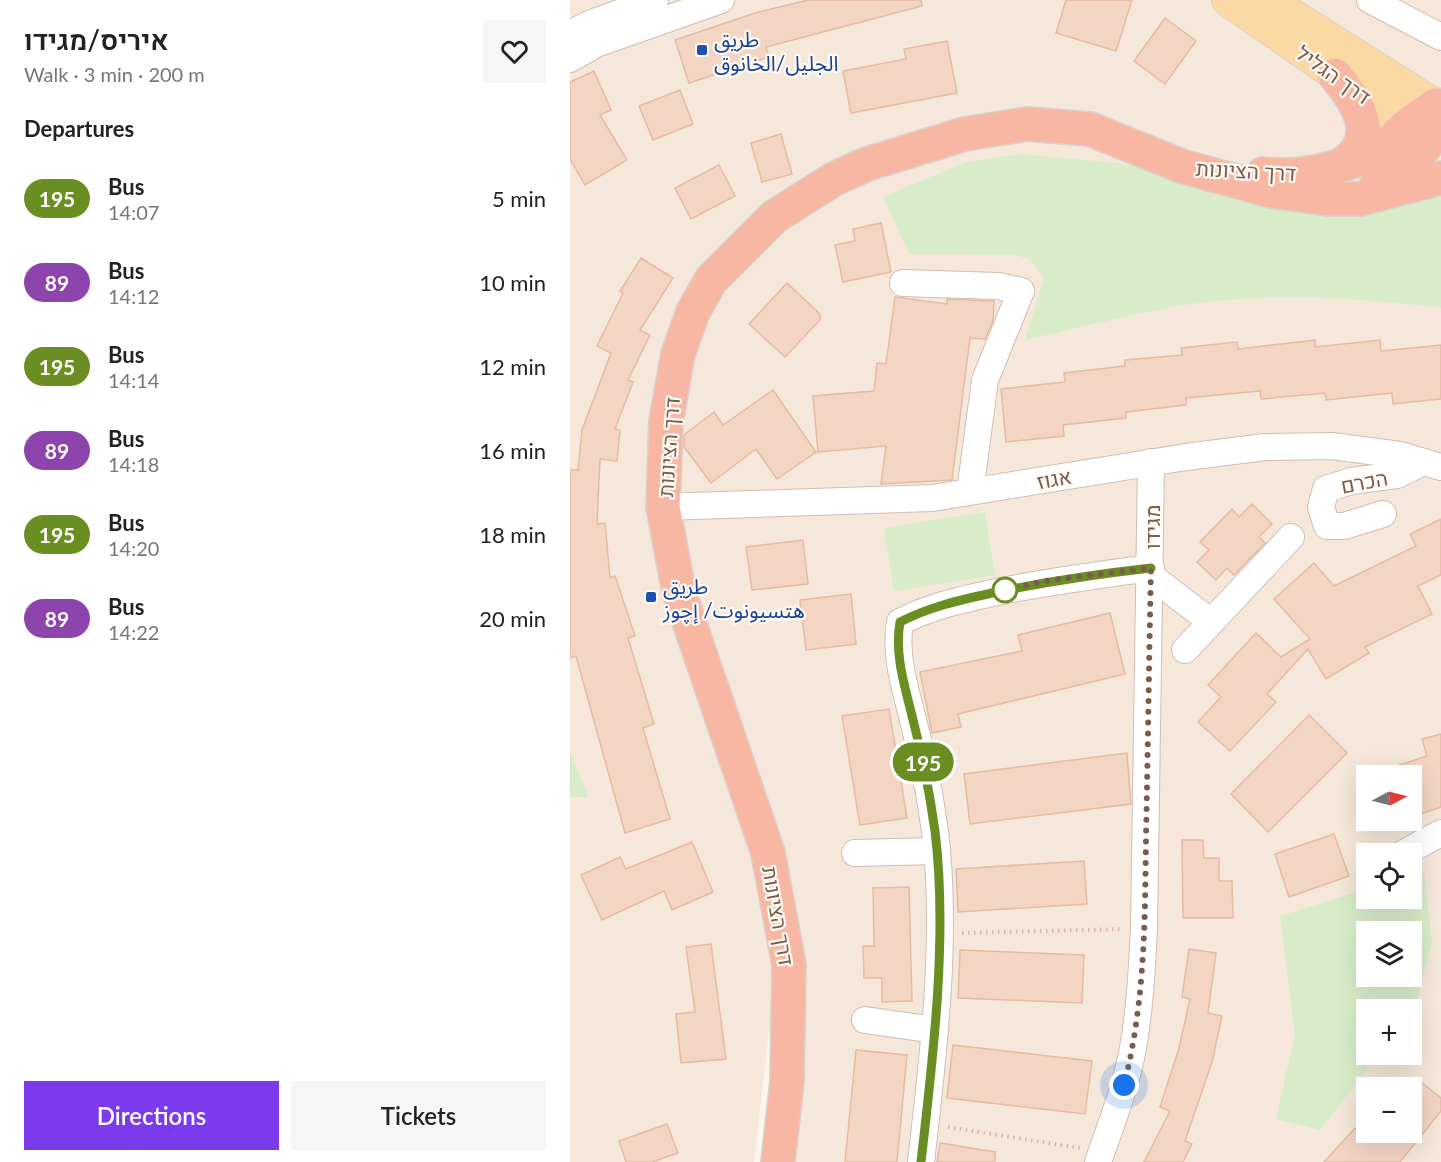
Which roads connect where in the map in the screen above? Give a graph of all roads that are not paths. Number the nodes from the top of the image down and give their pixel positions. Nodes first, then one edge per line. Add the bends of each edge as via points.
1 (655, 0) edge
2 (721, 0) edge
3 (1228, 0) edge
4 (1268, 0) edge
5 (1370, 0) edge
6 (570, 34) edge
7 (1441, 37) edge
8 (570, 59) edge
9 (1335, 75) junction
10 (1438, 107) edge
11 (1426, 137) edge
12 (1343, 164) junction
13 (1181, 166) junction
14 (1441, 178) edge
15 (1328, 199) junction
16 (903, 283) dead end
17 (1151, 462) junction
18 (1432, 464) edge
19 (970, 492) junction
20 (663, 507) junction
21 (1383, 514) dead end
22 (1291, 537) dead end
23 (1151, 572) junction
24 (1211, 622) junction
25 (1185, 650) dead end
26 (1441, 833) edge
27 (1422, 843) edge
28 (936, 851) junction
29 (855, 853) dead end
30 (865, 1020) dead end
31 (935, 1030) junction
32 (1100, 1157) edge
33 (778, 1162) edge
34 (921, 1162) edge

1 - 6 street
2 - 8 street via 596,44
3 - 9 main road, דרך הגליל
4 - 10 main road, דרך הגליל
5 - 7 street
9 - 11 main road, דרך הגליל
9 - 12 highway via 1360,110 1364,131 1360,149
10 - 11 highway, דרך הציונות
11 - 12 highway, דרך הציונות via 1392,140
11 - 15 highway via 1411,164 1398,174 1377,185
12 - 13 highway, דרך הציונות via 1281,176
13 - 15 highway, דרך הציונות via 1271,191
13 - 20 highway, דרך הציונות via 1090,129 1027,124 965,134 867,164 804,196 774,217 711,280 693,312 678,354 666,421
14 - 15 highway, דרך הציונות via 1360,199
16 - 19 street via 998,286 1021,291 986,380
17 - 18 street, אגוז via 1265,447 1332,446 1400,455
17 - 19 street, אגוז
17 - 23 street, מגידו
18 - 21 street, הכרם via 1326,489 1322,507 1328,526 1344,526
19 - 20 street, אגוז via 932,498
20 - 33 highway, דרך הציונות via 679,592 765,843 789,964 787,1081
22 - 24 street
23 - 24 street
23 - 28 street via 1051,580 953,602 900,622 896,646 921,751
23 - 32 street, מגידו via 1140,1002 1120,1103
24 - 25 street
26 - 27 street
28 - 29 street
28 - 31 street
30 - 31 street
31 - 34 street

